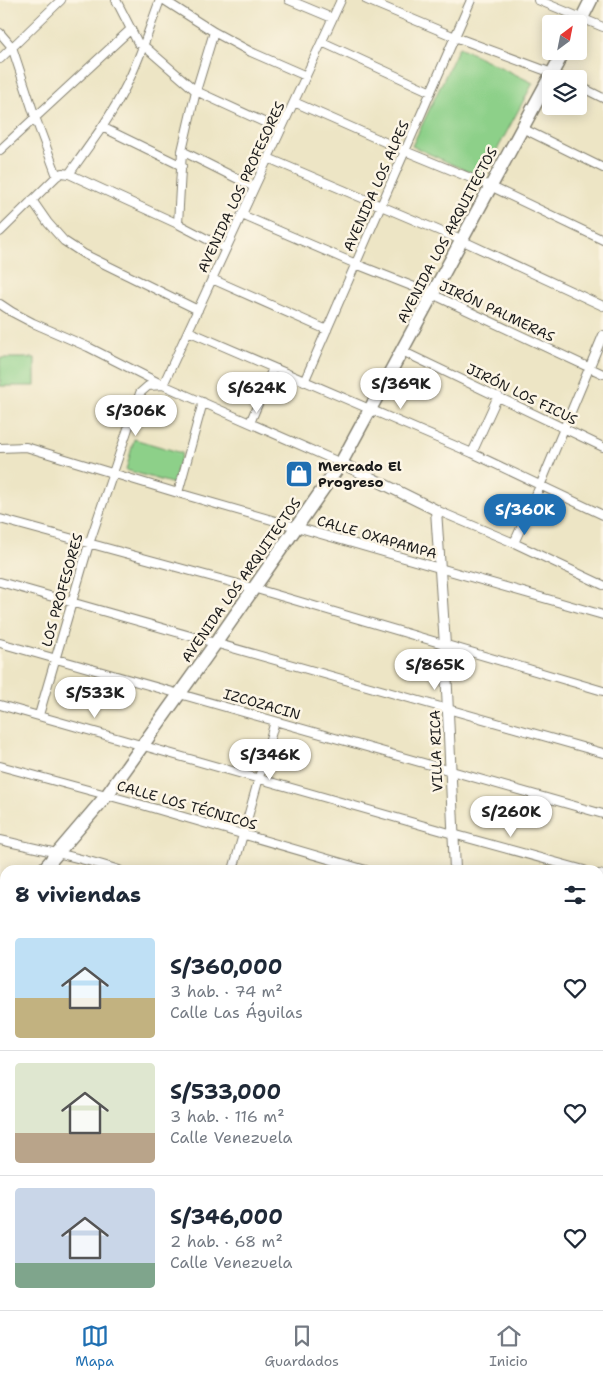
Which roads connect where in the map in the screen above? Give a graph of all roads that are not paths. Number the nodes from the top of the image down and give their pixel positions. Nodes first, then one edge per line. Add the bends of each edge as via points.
1 (61, 0) edge
2 (116, 0) edge
3 (160, 0) edge
4 (164, 0) edge
5 (289, 0) edge
6 (341, 0) edge
7 (368, 0) edge
8 (472, 0) edge
9 (538, 0) edge
10 (591, 0) edge
11 (568, 15) edge
12 (583, 15) edge
13 (332, 18) junction
14 (588, 23) edge
15 (603, 27) edge
16 (131, 29) junction
17 (214, 32) junction
18 (0, 33) edge
19 (455, 37) junction
20 (322, 42) junction
21 (143, 45) junction
22 (12, 47) junction
23 (0, 59) edge
24 (544, 70) edge
25 (306, 76) junction
26 (587, 90) edge
27 (196, 91) junction
28 (542, 91) edge
29 (431, 92) junction
30 (603, 98) edge
31 (294, 102) junction
32 (35, 117) junction
33 (102, 127) junction
34 (522, 128) junction
35 (281, 130) junction
36 (0, 150) edge
37 (182, 151) junction
38 (405, 152) junction
39 (268, 158) junction
40 (182, 166) junction
41 (603, 168) edge
42 (69, 174) junction
43 (57, 176) junction
44 (490, 186) junction
45 (254, 188) junction
46 (32, 200) junction
47 (381, 206) junction
48 (242, 214) junction
49 (178, 224) junction
50 (0, 232) edge
51 (461, 240) junction
52 (603, 240) edge
53 (226, 249) junction
54 (356, 264) junction
55 (212, 279) junction
56 (432, 294) junction
57 (0, 304) edge
58 (603, 306) edge
59 (198, 310) junction
60 (188, 330) junction
61 (327, 330) junction
62 (603, 335) edge
63 (402, 351) junction
64 (273, 368) junction
65 (589, 368) junction
66 (603, 374) edge
67 (304, 382) junction
68 (163, 384) junction
69 (498, 396) junction
70 (204, 402) junction
71 (372, 409) junction
72 (250, 423) junction
73 (564, 428) junction
74 (603, 447) edge
75 (0, 448) edge
76 (472, 453) junction
77 (341, 464) junction
78 (111, 474) junction
79 (540, 486) junction
80 (178, 493) junction
81 (436, 510) junction
82 (602, 514) edge
83 (0, 519) edge
84 (296, 527) junction
85 (514, 543) junction
86 (88, 544) junction
87 (439, 568) junction
88 (0, 582) edge
89 (603, 585) edge
90 (253, 588) junction
91 (71, 602) junction
92 (603, 615) edge
93 (0, 642) edge
94 (215, 644) junction
95 (445, 645) junction
96 (55, 658) junction
97 (603, 691) edge
98 (180, 693) junction
99 (0, 705) edge
100 (448, 708) junction
101 (40, 715) junction
102 (276, 721) junction
103 (143, 745) junction
104 (603, 753) edge
105 (0, 766) edge
106 (450, 770) junction
107 (259, 779) junction
108 (107, 795) junction
109 (603, 814) edge
110 (244, 834) junction
111 (454, 834) junction
112 (0, 840) edge
113 (58, 854) junction
114 (48, 865) edge
115 (104, 865) edge
116 (235, 865) edge
117 (349, 865) edge
118 (455, 865) edge
119 (566, 865) edge

1 - 22 street
2 - 16 street
3 - 21 street
4 - 17 street
5 - 13 street
6 - 13 street, AVENIDA LOS PROFESORES
7 - 19 street
8 - 19 street, AVENIDA LOS ALPES
9 - 11 street
10 - 12 main road
13 - 20 street, AVENIDA LOS PROFESORES
14 - 15 street
16 - 21 street via 138,43
16 - 32 street
17 - 25 street
17 - 27 street
18 - 22 street
19 - 24 street
19 - 29 street, AVENIDA LOS ALPES
20 - 25 street, AVENIDA LOS PROFESORES
20 - 29 street
21 - 27 street
21 - 33 street via 126,86
22 - 23 street
22 - 32 street
25 - 31 street, AVENIDA LOS PROFESORES
26 - 30 street
27 - 35 street
27 - 37 street
28 - 34 main road, AVENIDA LOS ARQUITECTOS
29 - 38 street, AVENIDA LOS ALPES
31 - 35 street, AVENIDA LOS PROFESORES
31 - 38 street
32 - 36 street
32 - 43 street
33 - 40 street
33 - 42 street
34 - 41 street
34 - 44 main road, AVENIDA LOS ARQUITECTOS
35 - 39 street, AVENIDA LOS PROFESORES
37 - 40 street
37 - 45 street
38 - 44 street
38 - 47 street, AVENIDA LOS ALPES
39 - 45 street, AVENIDA LOS PROFESORES
39 - 47 street
40 - 49 street
42 - 43 street
42 - 49 street
43 - 46 street
44 - 51 main road, AVENIDA LOS ARQUITECTOS
44 - 52 street
45 - 48 street, AVENIDA LOS PROFESORES
46 - 50 street
46 - 59 street via 64,241
47 - 51 street
47 - 54 street, AVENIDA LOS ALPES
48 - 53 street, AVENIDA LOS PROFESORES
48 - 54 street, JIRÓN PALMERAS
49 - 53 street
51 - 56 main road, AVENIDA LOS ARQUITECTOS
51 - 58 street
53 - 55 street, AVENIDA LOS PROFESORES
54 - 56 street, JIRÓN PALMERAS
54 - 61 street, AVENIDA LOS ALPES
55 - 59 street, AVENIDA LOS PROFESORES
55 - 61 street
56 - 63 main road, AVENIDA LOS ARQUITECTOS
56 - 65 street, JIRÓN PALMERAS
57 - 68 street
59 - 60 street, AVENIDA LOS PROFESORES
60 - 64 street
60 - 68 street, AVENIDA LOS PROFESORES
61 - 67 street, AVENIDA LOS ALPES
62 - 65 street
63 - 69 street, JIRÓN LOS FICUS
63 - 71 main road, AVENIDA LOS ARQUITECTOS
64 - 67 street
64 - 72 street
65 - 66 street, JIRÓN PALMERAS
65 - 73 street
67 - 71 street
68 - 70 street
68 - 78 street, LOS PROFESORES via 148,386 140,393
69 - 73 street, JIRÓN LOS FICUS
69 - 76 street
70 - 72 street
70 - 80 street
71 - 76 street
71 - 77 main road, AVENIDA LOS ARQUITECTOS
72 - 77 street
73 - 74 street, JIRÓN LOS FICUS
73 - 79 street
75 - 78 street, CALLE OXAPAMPA via 26,447
76 - 79 street
77 - 81 street
77 - 84 main road, AVENIDA LOS ARQUITECTOS
78 - 80 street, CALLE OXAPAMPA
78 - 86 street, LOS PROFESORES
79 - 82 street
79 - 85 street
80 - 84 street, CALLE OXAPAMPA
81 - 85 street
81 - 87 street, VILLA RICA
83 - 86 street
84 - 87 street, CALLE OXAPAMPA
84 - 90 main road, AVENIDA LOS ARQUITECTOS
85 - 89 street
86 - 90 street
86 - 91 street, LOS PROFESORES
87 - 92 street, CALLE OXAPAMPA
87 - 95 street, VILLA RICA
88 - 91 street
90 - 94 main road, AVENIDA LOS ARQUITECTOS
90 - 95 street
91 - 94 street
91 - 96 street, LOS PROFESORES
93 - 96 street, IZCOZACIN
94 - 98 main road, AVENIDA LOS ARQUITECTOS
94 - 100 street
95 - 97 street
95 - 100 street, VILLA RICA
96 - 98 street, IZCOZACIN
96 - 101 street, LOS PROFESORES
98 - 102 street, IZCOZACIN
98 - 103 main road, AVENIDA LOS ARQUITECTOS
99 - 101 street
100 - 104 street
100 - 106 street, VILLA RICA
101 - 103 street
102 - 106 street, IZCOZACIN
102 - 107 street
103 - 107 street
103 - 108 main road, AVENIDA LOS ARQUITECTOS
105 - 108 street, CALLE LOS TÉCNICOS
106 - 109 street, IZCOZACIN
106 - 111 street, VILLA RICA
107 - 110 street
107 - 111 street
108 - 110 street, CALLE LOS TÉCNICOS
108 - 113 main road, AVENIDA LOS ARQUITECTOS
110 - 116 street
110 - 117 street, CALLE LOS TÉCNICOS
111 - 118 street, VILLA RICA
111 - 119 street
112 - 113 street
113 - 114 main road, AVENIDA LOS ARQUITECTOS
113 - 115 street

